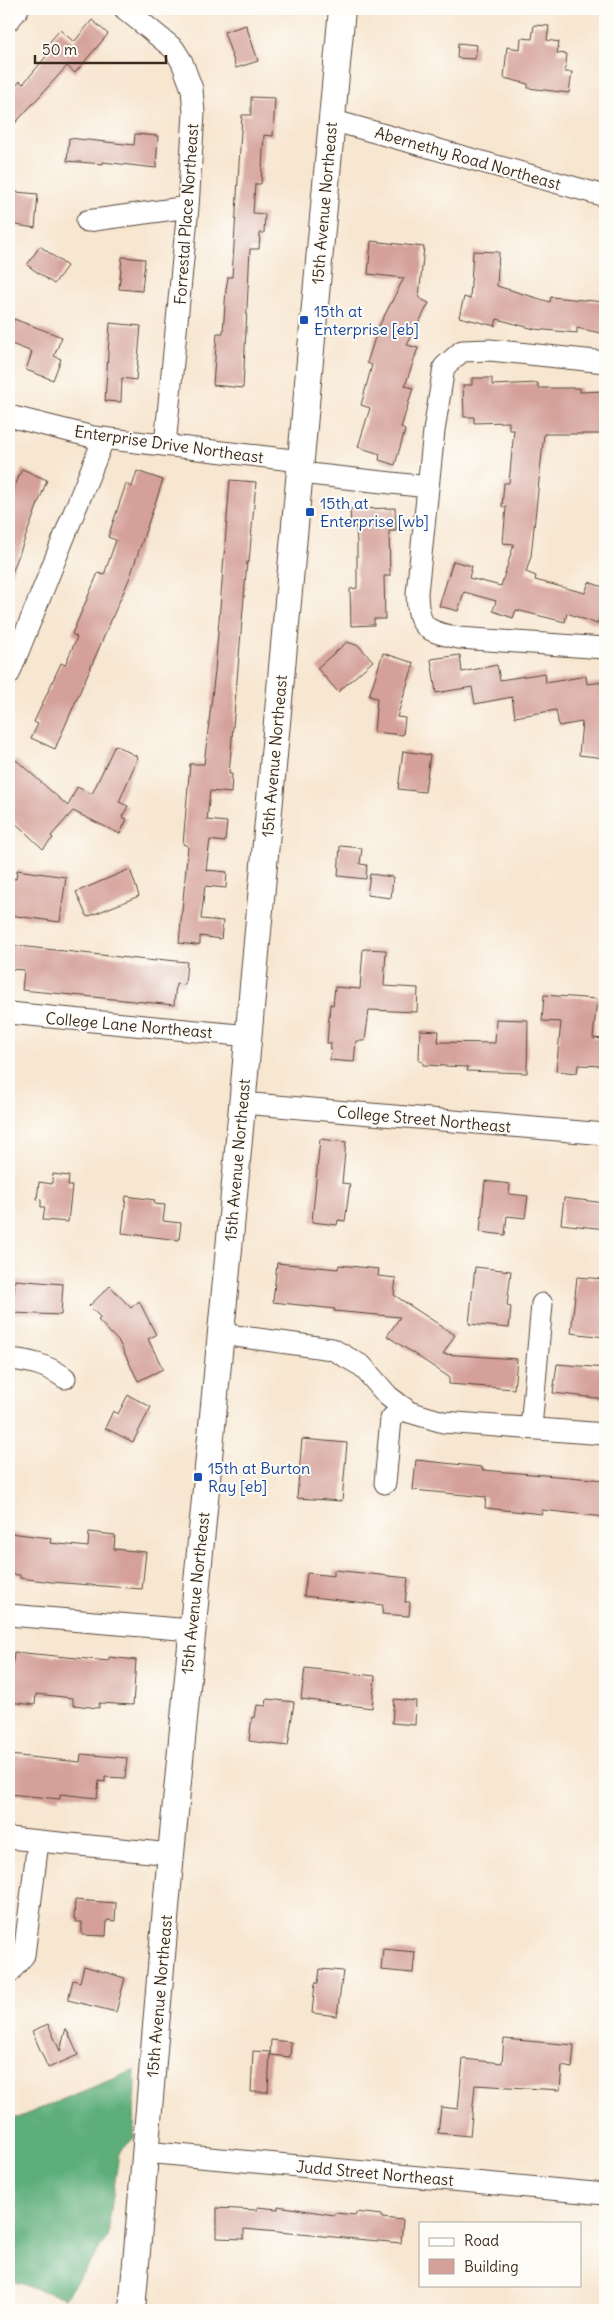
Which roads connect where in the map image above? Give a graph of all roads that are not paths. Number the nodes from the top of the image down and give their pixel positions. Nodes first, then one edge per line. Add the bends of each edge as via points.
1 (18, 9) edge
2 (125, 9) edge
3 (342, 9) edge
4 (9, 20) edge
5 (331, 120) junction
6 (605, 196) edge
7 (188, 207) junction
8 (87, 221) dead end
9 (605, 362) edge
10 (9, 416) edge
11 (104, 438) junction
12 (165, 445) junction
13 (301, 467) junction
14 (428, 487) junction
15 (605, 648) edge
16 (10, 669) edge
17 (9, 1013) edge
18 (249, 1036) junction
19 (242, 1103) junction
20 (605, 1134) edge
21 (542, 1304) dead end
22 (221, 1334) junction
23 (9, 1360) edge
24 (65, 1378) dead end
25 (403, 1407) junction
26 (531, 1428) junction
27 (605, 1434) edge
28 (385, 1483) dead end
29 (9, 1615) edge
30 (191, 1630) junction
31 (9, 1838) edge
32 (38, 1842) junction
33 (171, 1854) junction
34 (9, 1973) edge
35 (145, 2152) junction
36 (605, 2194) edge
37 (132, 2310) edge

1 - 4 street
2 - 7 street, Forrestal Place Northeast via 174,49 192,89 194,112
3 - 5 street, 15th Avenue Northeast
5 - 6 street, Abernethy Road Northeast
5 - 13 street, 15th Avenue Northeast
7 - 8 street
7 - 12 street, Forrestal Place Northeast
9 - 14 street via 490,350 462,351 444,367
10 - 11 street, Enterprise Drive Northeast
11 - 12 street, Enterprise Drive Northeast
11 - 16 street
12 - 13 street, Enterprise Drive Northeast
13 - 14 street, Enterprise Drive Northeast
13 - 18 street, 15th Avenue Northeast
14 - 15 street via 417,593 418,614 425,627 459,638
17 - 18 street, College Lane Northeast
18 - 19 street, 15th Avenue Northeast
19 - 20 street, College Street Northeast
19 - 22 street, 15th Avenue Northeast
21 - 26 street
22 - 25 street via 332,1349 362,1366 388,1396
22 - 30 street, 15th Avenue Northeast
23 - 24 street via 30,1361 49,1367
25 - 26 street via 409,1412 443,1422
25 - 28 street via 391,1419
26 - 27 street
29 - 30 street
30 - 33 street, 15th Avenue Northeast
31 - 32 street
32 - 33 street
32 - 34 street via 24,1955
33 - 35 street, 15th Avenue Northeast
35 - 36 street, Judd Street Northeast
35 - 37 street, 15th Avenue Northeast

